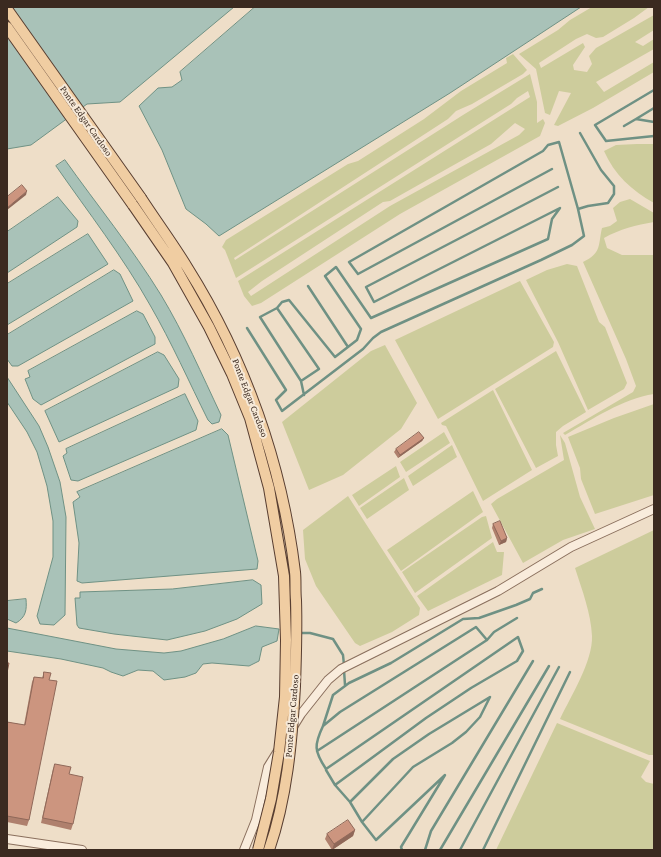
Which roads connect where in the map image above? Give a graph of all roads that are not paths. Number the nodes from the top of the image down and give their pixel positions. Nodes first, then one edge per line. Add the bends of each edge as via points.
1 (7, 9) edge
2 (7, 27) edge
3 (654, 509) edge
4 (7, 839) edge
5 (82, 850) edge
6 (244, 850) edge
7 (258, 850) edge
8 (269, 850) edge

1 - 8 main road, Ponte Edgar Cardoso, bridge via 188,268 242,370 260,419 279,482 295,573 297,635 293,720 286,782
2 - 7 main road, Ponte Edgar Cardoso, bridge via 172,263 209,327 250,418 270,488 283,568 286,633 285,697 279,752 271,799
3 - 6 street via 571,547 498,591 341,669 328,680 301,714 268,766 256,820
4 - 5 street

